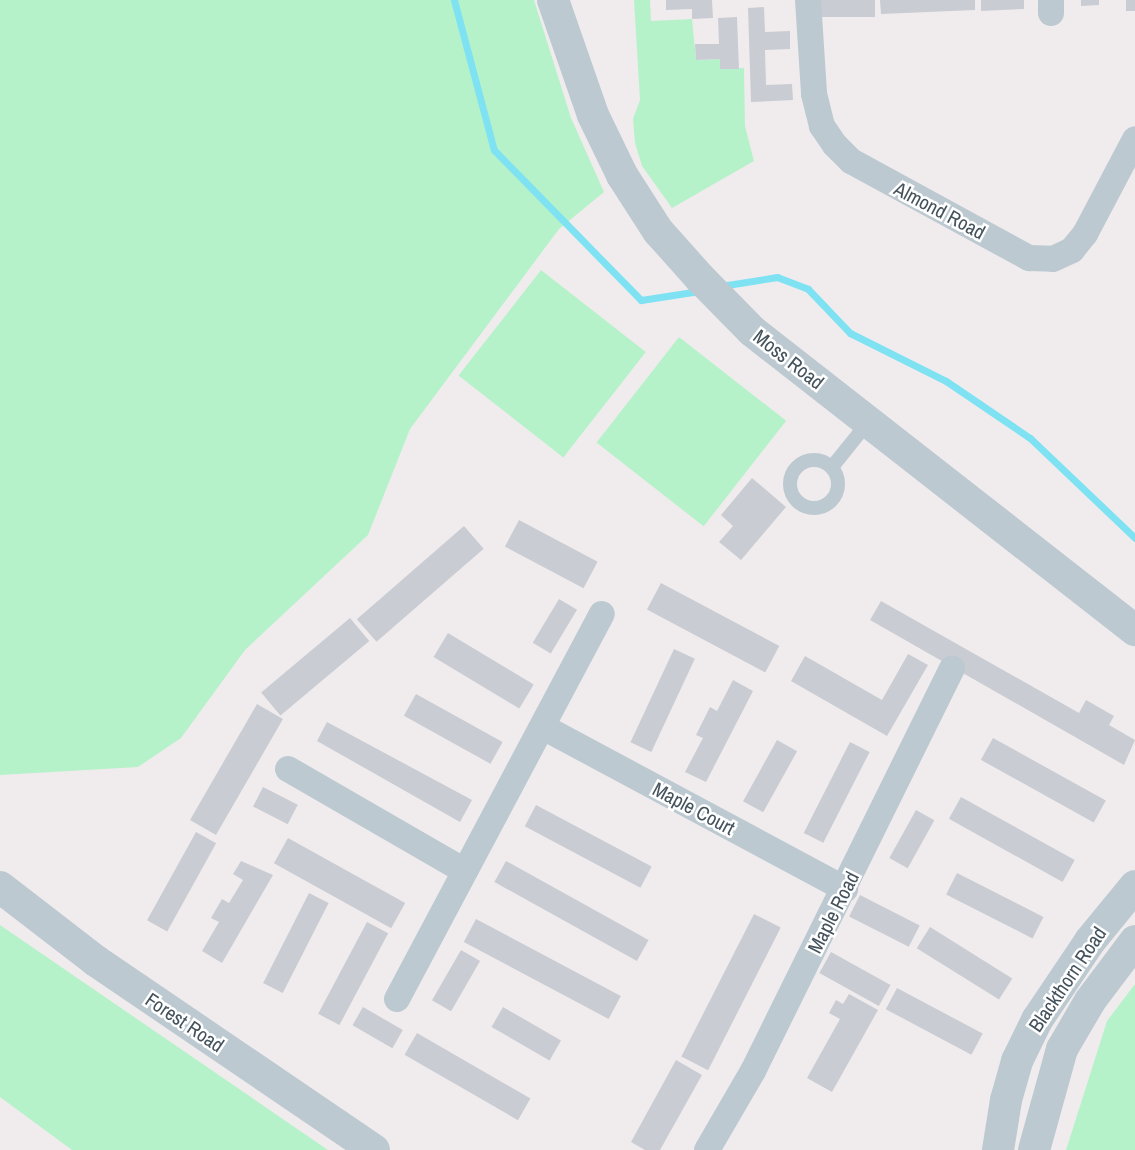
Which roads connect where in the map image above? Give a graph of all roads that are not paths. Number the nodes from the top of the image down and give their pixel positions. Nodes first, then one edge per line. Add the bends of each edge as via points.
1 (553, 0) edge
2 (808, 0) edge
3 (1135, 139) edge
4 (869, 421) junction
5 (832, 467) dead end
6 (603, 614) dead end
7 (1135, 630) edge
8 (952, 669) dead end
9 (543, 726) junction
10 (288, 769) dead end
11 (465, 871) junction
12 (0, 887) edge
13 (845, 889) junction
14 (1130, 890) edge
15 (1135, 941) edge
16 (397, 999) dead end
17 (374, 1150) edge
18 (707, 1150) edge
19 (998, 1150) edge
20 (1034, 1150) edge

1 - 4 street, Moss Road via 592,115 622,175 658,231 752,331
2 - 3 street, Almond Road via 814,94 822,126 835,145 851,161 1029,258 1053,259 1071,250 1085,234
4 - 5 lane
4 - 7 street, Moss Road
6 - 9 street
8 - 13 street, Maple Road
9 - 11 street
9 - 13 street, Maple Court
10 - 11 street
11 - 16 street
12 - 17 street, Forest Road via 96,961
13 - 18 street, Maple Road via 753,1071
14 - 19 street, Blackthorn Road via 1062,978 1037,1020 1017,1061
15 - 20 street, Blackthorn Road via 1089,1001 1062,1049

